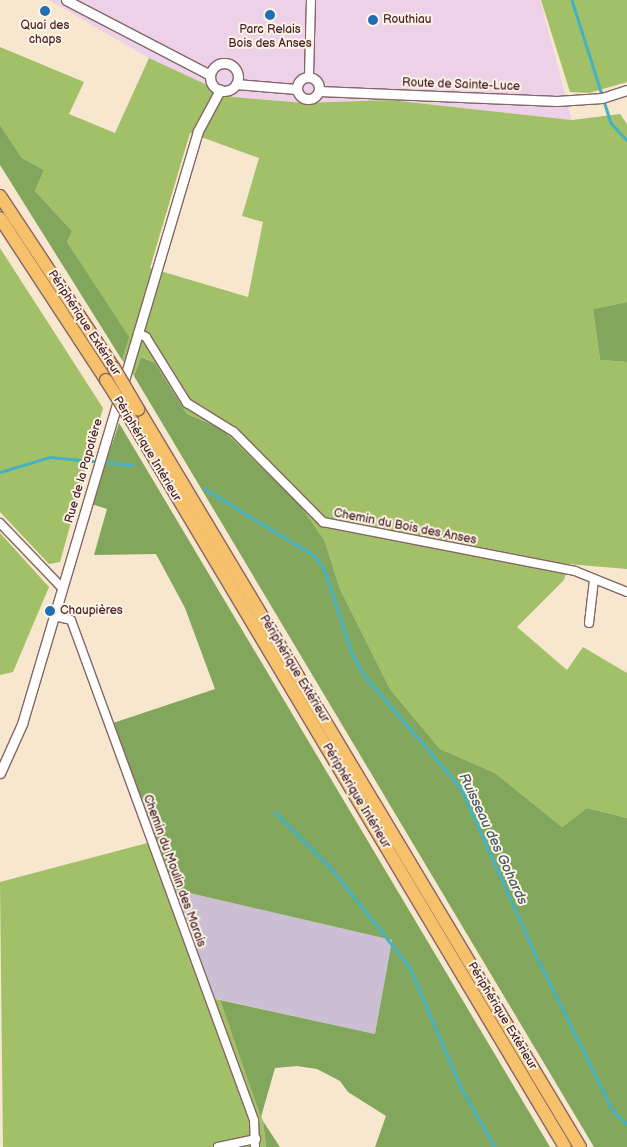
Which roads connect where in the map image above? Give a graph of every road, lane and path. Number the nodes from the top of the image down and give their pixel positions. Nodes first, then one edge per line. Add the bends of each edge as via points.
1 (66, 0) edge
2 (311, 0) edge
3 (210, 75) junction
4 (309, 76) junction
5 (236, 84) junction
6 (296, 89) junction
7 (220, 90) junction
8 (627, 90) edge
9 (319, 91) junction
10 (0, 196) edge
11 (0, 218) edge
12 (138, 332) junction
13 (0, 523) edge
14 (594, 580) junction
15 (63, 589) junction
16 (627, 592) edge
17 (54, 616) junction
18 (589, 623) dead end
19 (0, 773) edge
20 (256, 1143) edge
21 (218, 1147) edge
22 (565, 1147) edge
23 (580, 1147) edge

1 - 3 street
2 - 4 street
3 - 5 street via 217,65 228,64 237,74
3 - 7 street
4 - 6 street via 300,80
4 - 9 street via 318,84
5 - 6 street
5 - 7 street
6 - 9 street via 305,99
7 - 12 street, Rue de la Papotière via 198,132
8 - 9 street, Route de Sainte-Luce via 590,100
10 - 23 highway, Périphérique Extérieur, bridge via 114,368
11 - 22 highway, Périphérique Intérieur, bridge via 132,421
12 - 14 street, Chemin du Bois des Anses via 146,337 187,402 234,432 323,522 575,571
12 - 15 street, Rue de la Papotière
13 - 15 street
14 - 16 street, Chemin du Bois des Anses
14 - 18 street
15 - 17 street, Rue de la Papotière
17 - 19 street, Rue de la Papotière via 22,724
17 - 20 street, Chemin du Moulin des Marais via 71,620 254,1120
20 - 21 street

